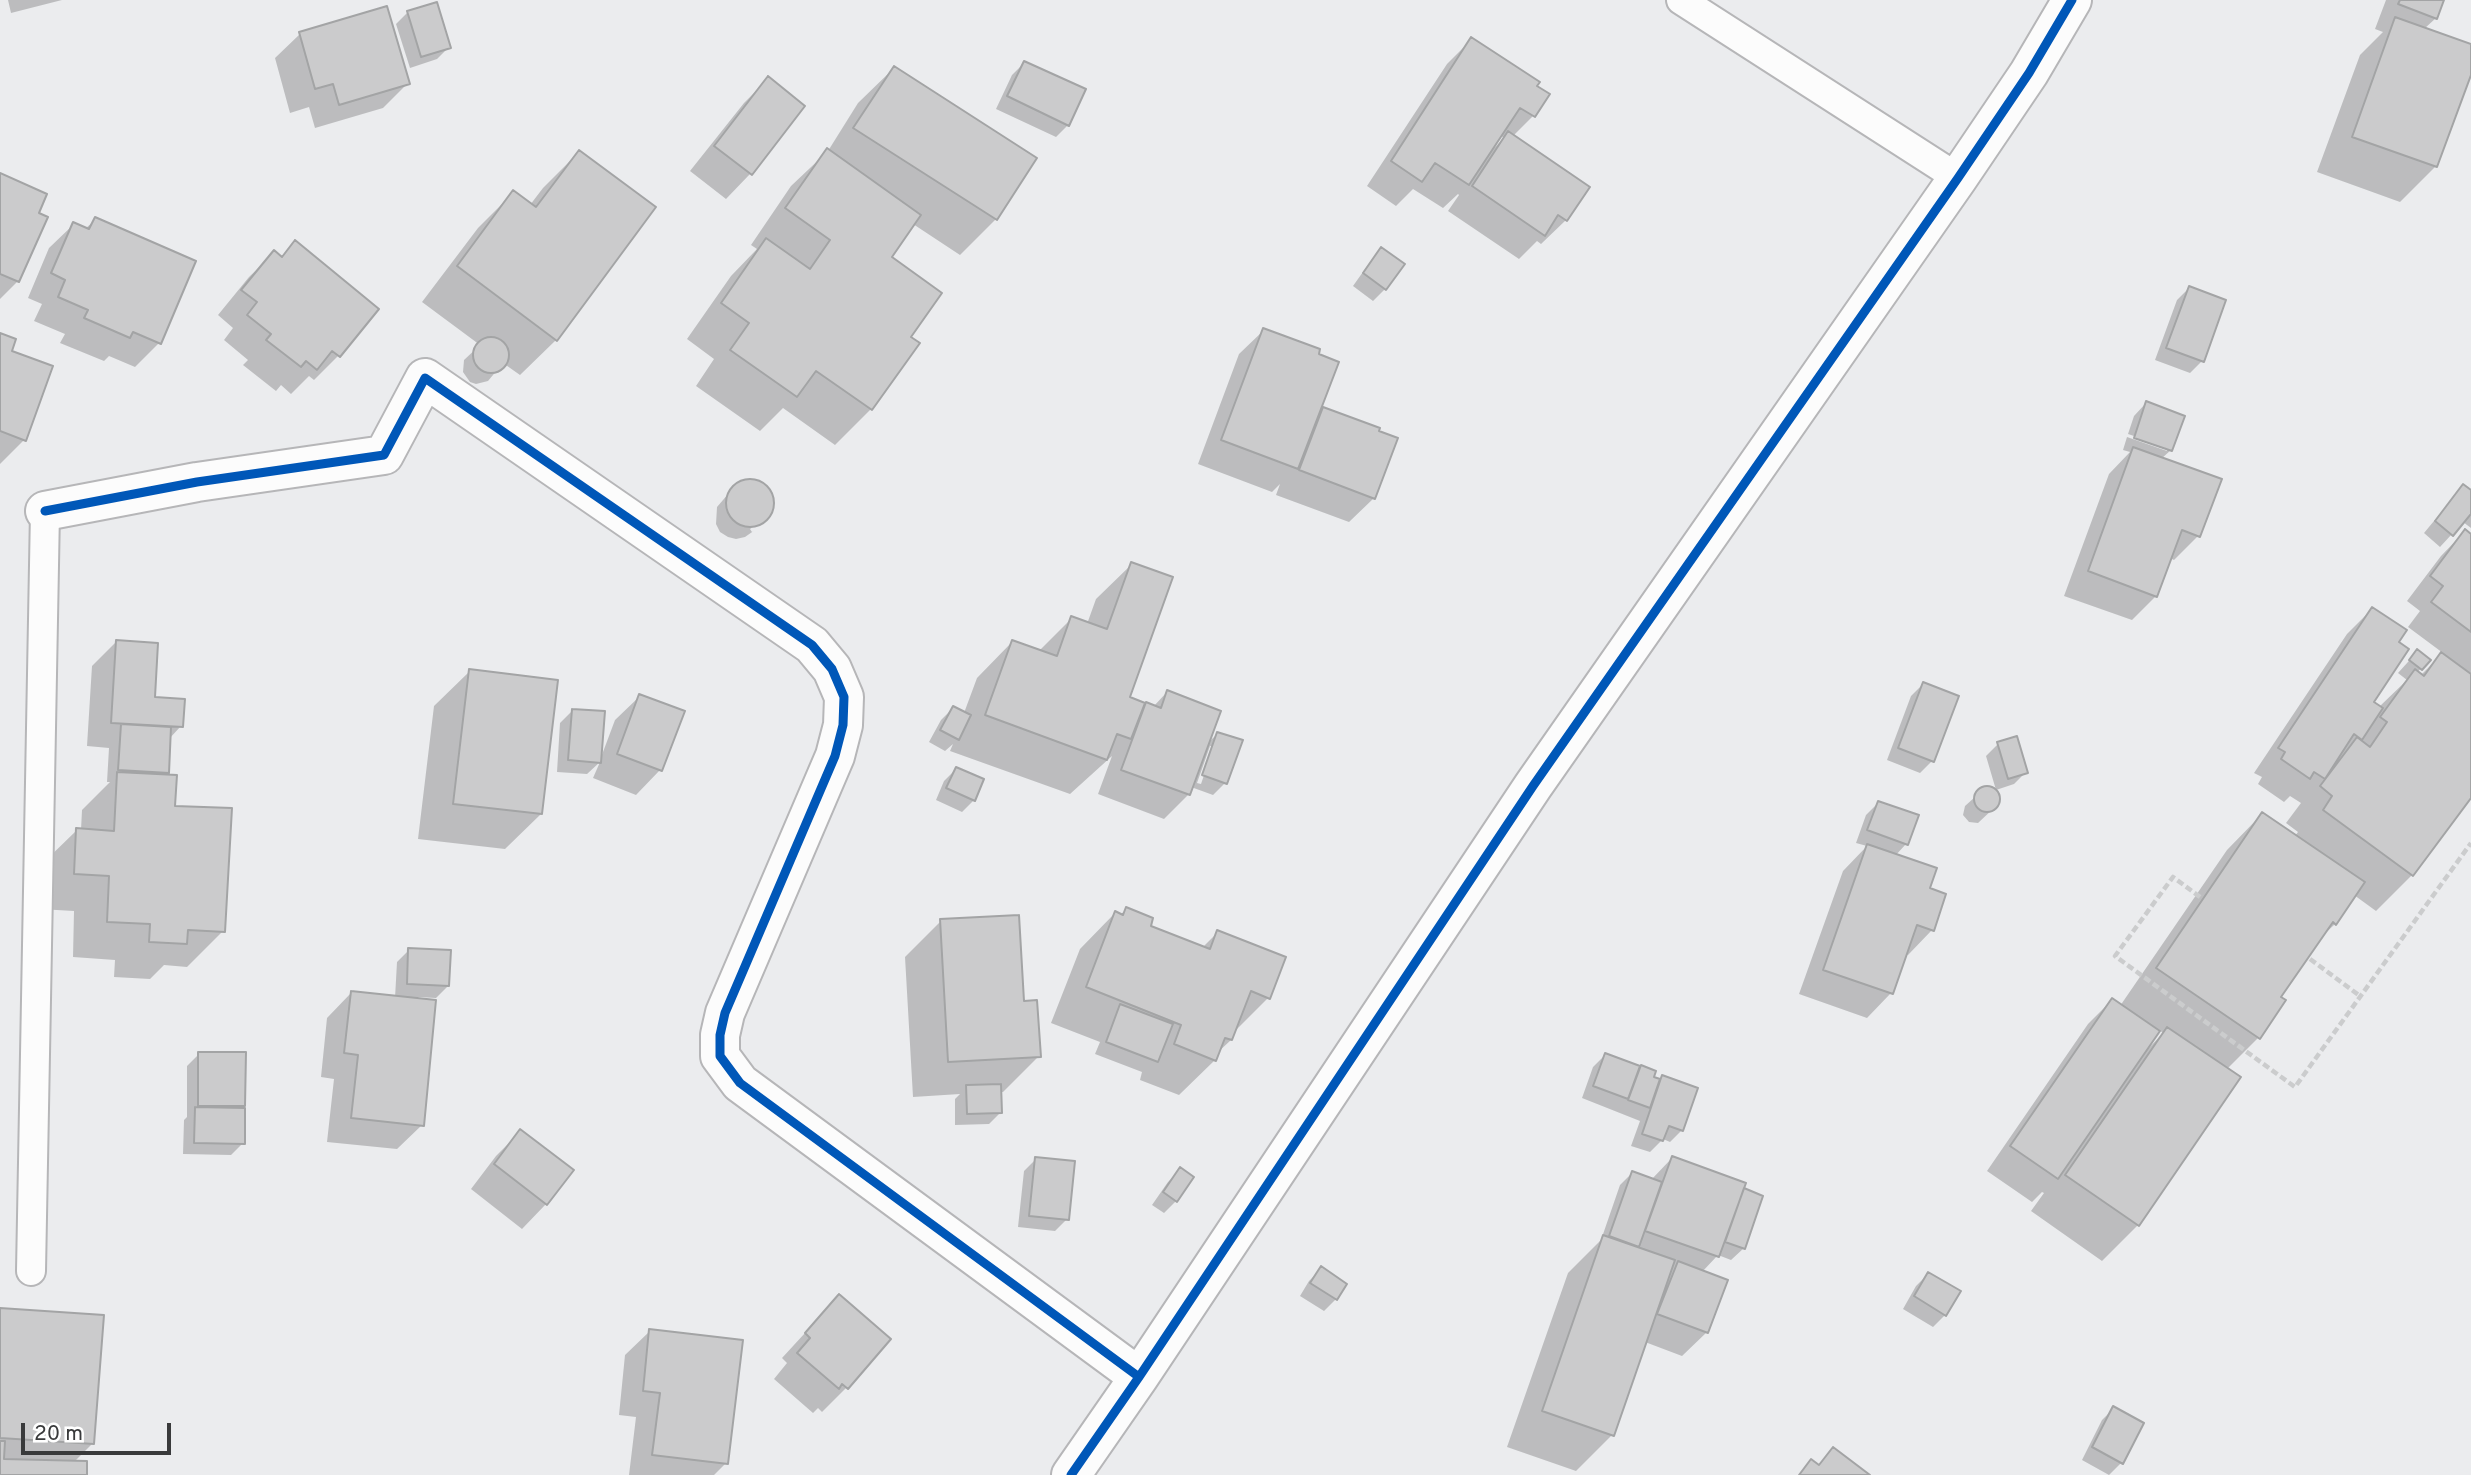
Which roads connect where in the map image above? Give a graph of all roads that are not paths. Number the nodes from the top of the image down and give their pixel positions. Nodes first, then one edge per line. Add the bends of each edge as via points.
1 (1681, 0) edge
2 (2072, 0) edge
3 (1958, 178) junction
4 (45, 511) joint
5 (31, 1271) dead end
6 (1139, 1377) junction
7 (1071, 1475) edge

1 - 3 lane
2 - 3 street
3 - 6 street via 1533,786
4 - 5 lane
4 - 6 street via 197,482 384,455 425,377 812,645 832,669 844,697 843,725 835,756 725,1013 720,1056 740,1083
6 - 7 street

